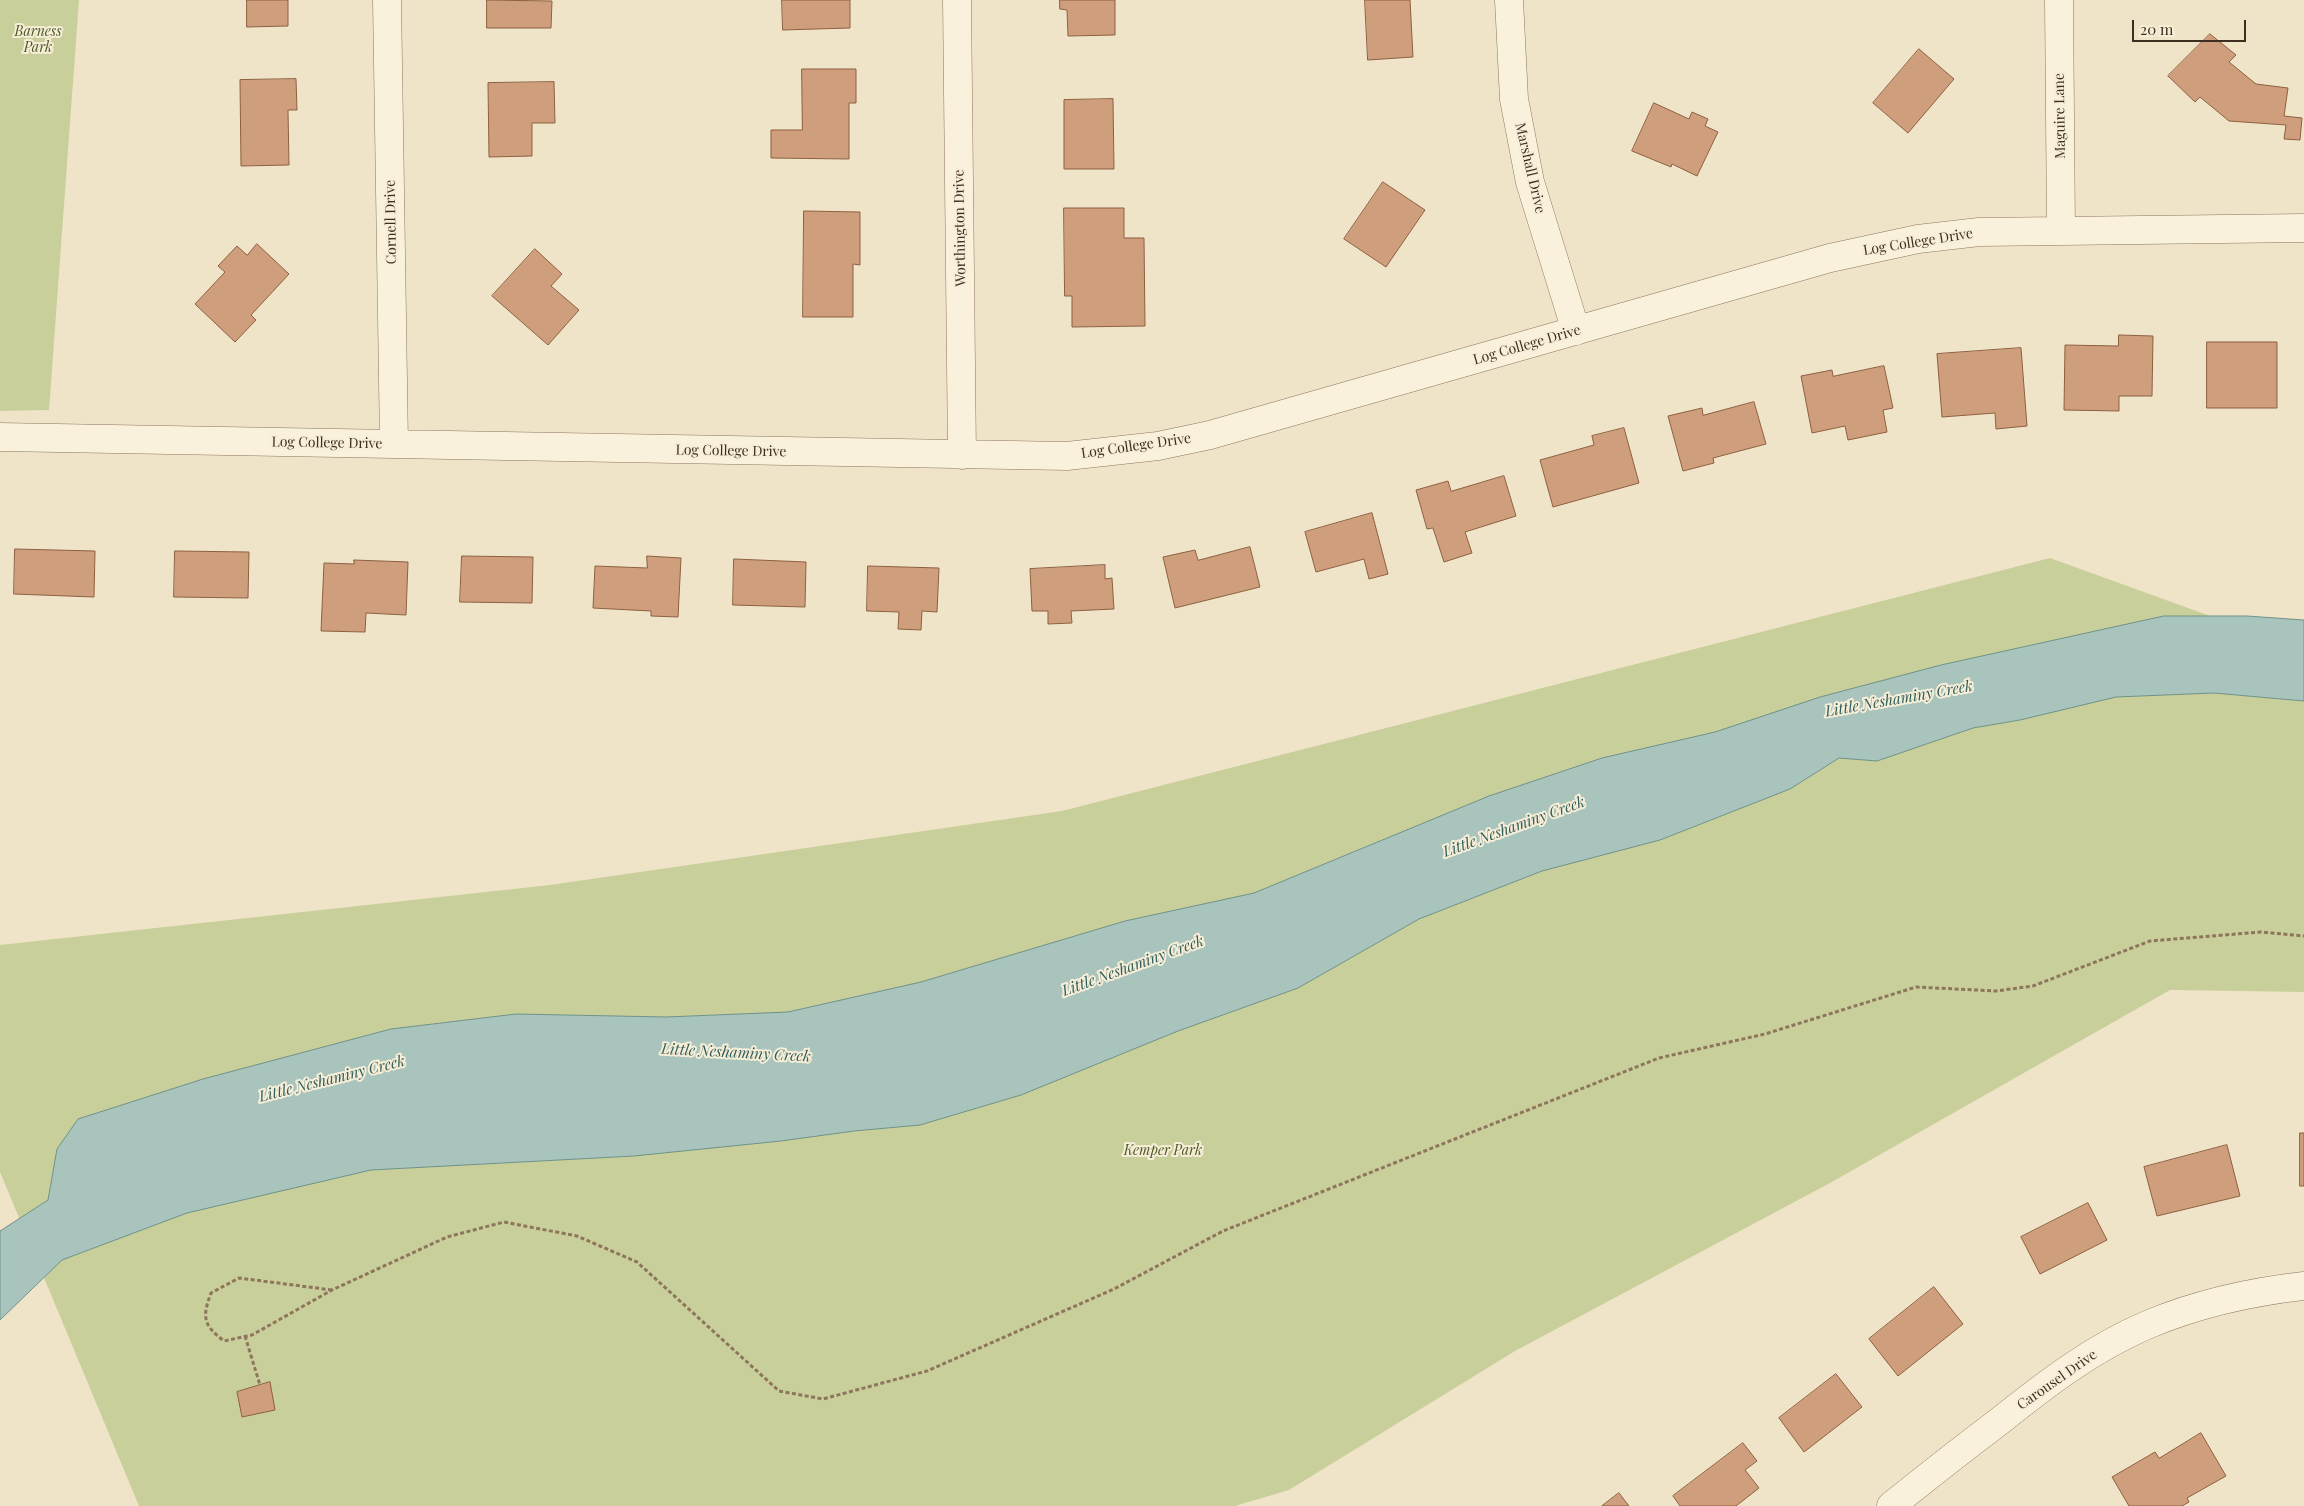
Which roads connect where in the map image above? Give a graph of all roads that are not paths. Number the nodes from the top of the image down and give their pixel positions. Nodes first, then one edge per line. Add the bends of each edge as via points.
1 (387, 0) edge
2 (958, 0) edge
3 (1509, 0) edge
4 (2059, 0) edge
5 (2304, 228) edge
6 (2061, 231) junction
7 (1576, 331) junction
8 (0, 437) edge
9 (394, 444) junction
10 (962, 455) junction
11 (2304, 1286) edge
12 (1891, 1506) edge

1 - 9 street, Cornell Drive
2 - 10 street, Worthington Drive
3 - 7 street, Marshall Drive via 1514,99 1528,173
4 - 6 street, Maguire Lane
5 - 6 street, Log College Drive
6 - 7 street, Log College Drive via 1978,232 1918,239 1830,258
7 - 10 street, Log College Drive via 1210,435 1158,446 1067,456
8 - 9 street, Log College Drive
9 - 10 street, Log College Drive
11 - 12 street, Carousel Drive via 2264,1290 2210,1302 2146,1325 2086,1357

